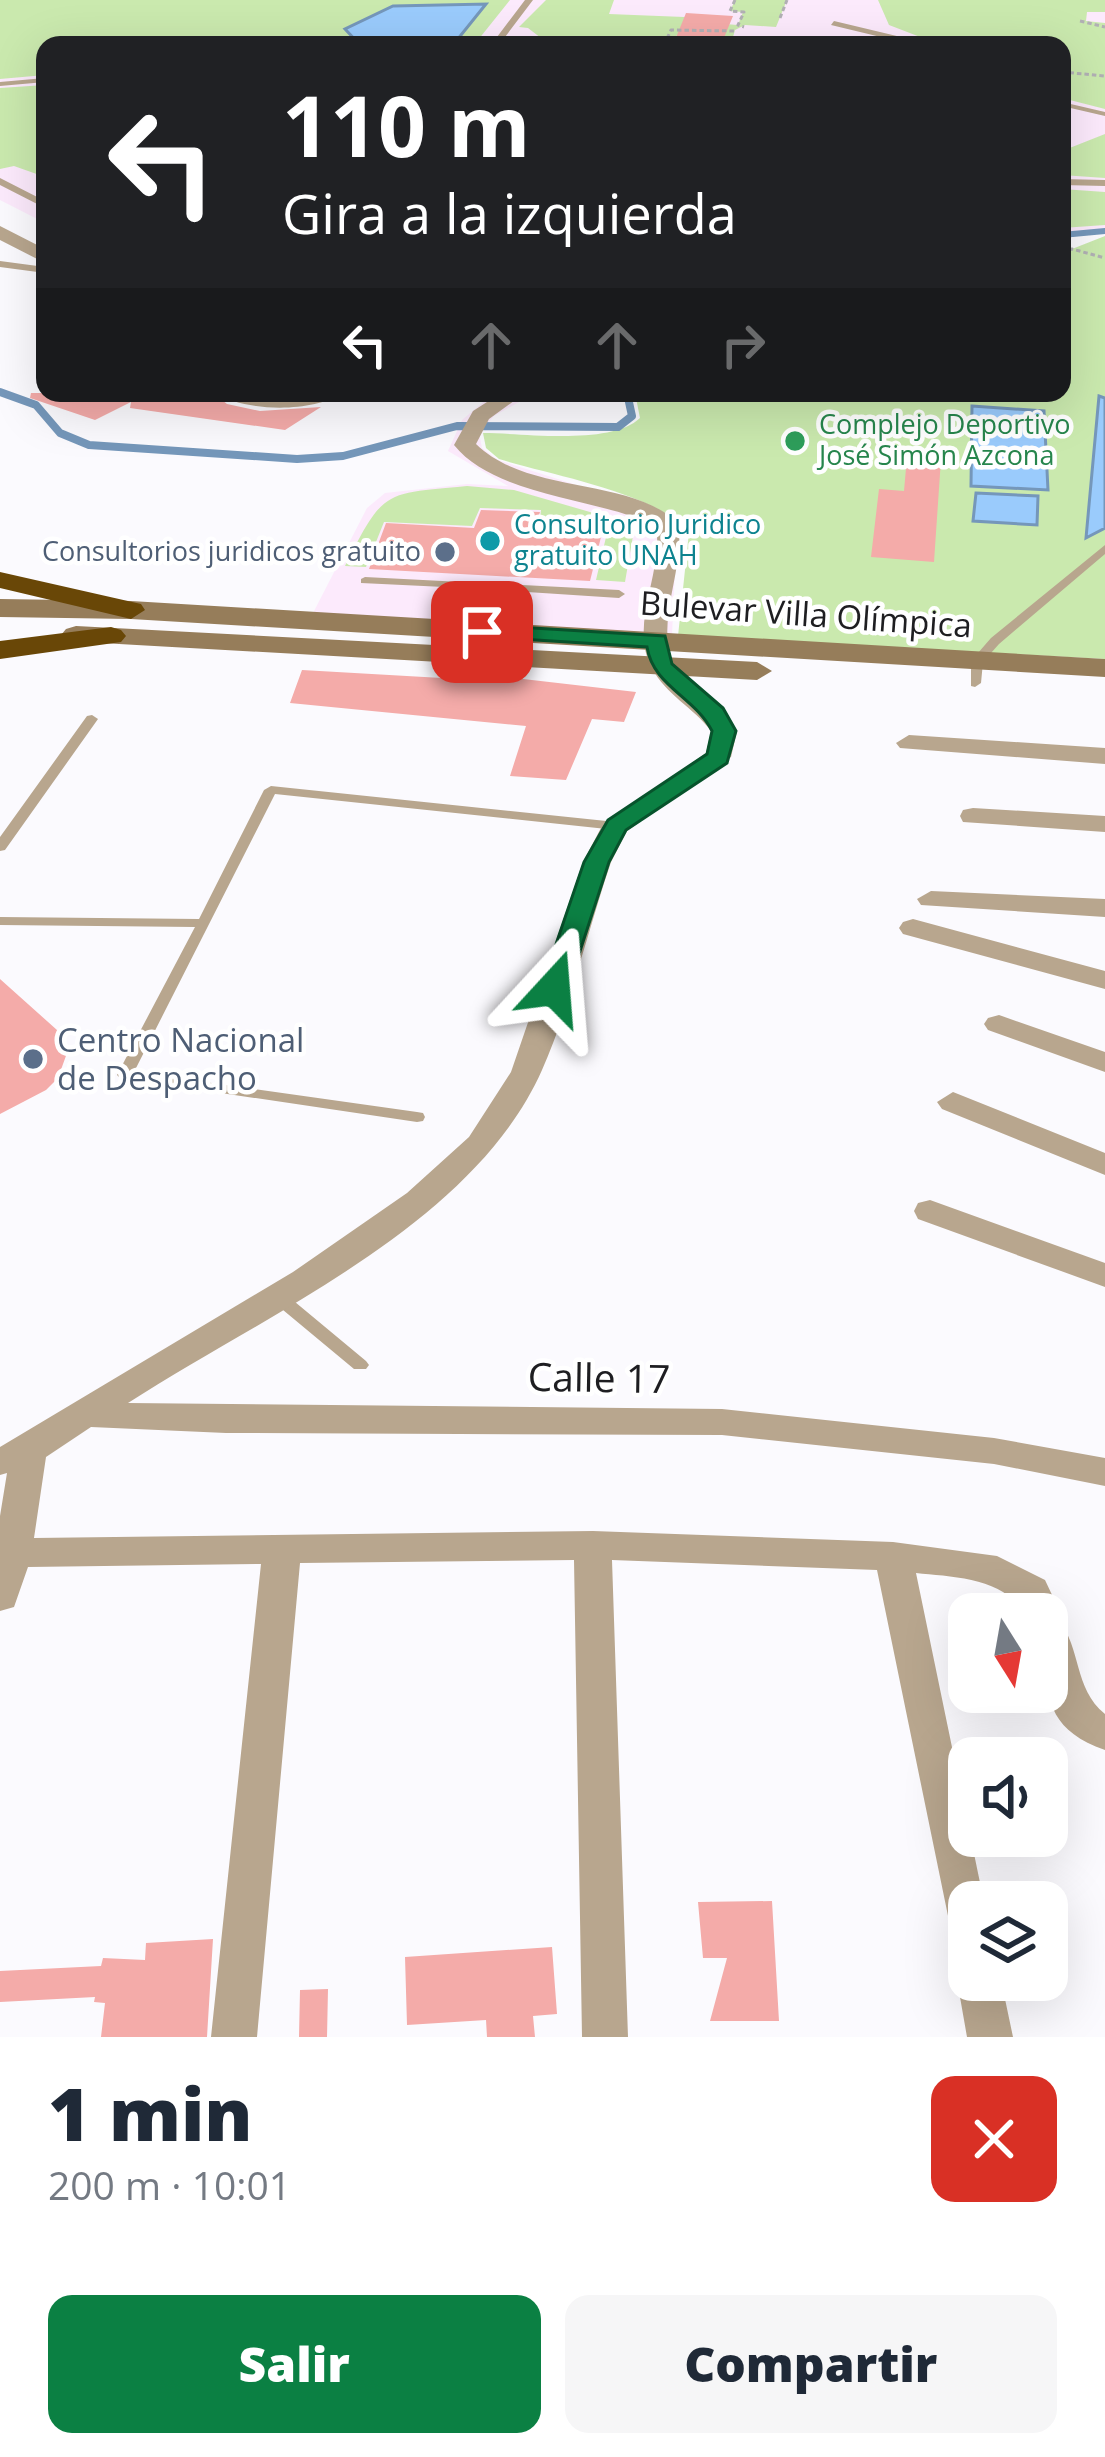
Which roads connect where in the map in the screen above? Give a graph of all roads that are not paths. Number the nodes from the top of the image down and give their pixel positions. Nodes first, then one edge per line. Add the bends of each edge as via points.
1 (529, 0) edge
2 (834, 23) dead end
3 (502, 36) edge
4 (887, 36) edge
5 (36, 81) edge
6 (0, 84) edge
7 (1071, 106) edge
8 (1105, 114) edge
9 (0, 181) edge
10 (1071, 182) edge
11 (1105, 183) edge
12 (36, 200) edge
13 (0, 232) edge
14 (36, 252) edge
15 (0, 264) edge
16 (36, 269) edge
17 (501, 402) edge
18 (1105, 548) edge
19 (0, 580) edge
20 (365, 581) dead end
21 (494, 586) junction
22 (619, 594) dead end
23 (0, 608) edge
24 (131, 610) junction
25 (0, 632) edge
26 (482, 632) junction
27 (111, 636) junction
28 (0, 650) edge
29 (659, 654) junction
30 (1105, 668) edge
31 (976, 672) junction
32 (1105, 689) edge
33 (92, 719) dead end
34 (909, 743) dead end
35 (1105, 756) edge
36 (973, 816) dead end
37 (1105, 824) edge
38 (616, 826) junction
39 (0, 847) edge
40 (932, 899) dead end
41 (1105, 908) edge
42 (0, 921) edge
43 (204, 923) junction
44 (913, 928) dead end
45 (1105, 980) edge
46 (999, 1024) dead end
47 (1105, 1063) edge
48 (953, 1102) dead end
49 (417, 1117) dead end
50 (1105, 1165) edge
51 (930, 1211) dead end
52 (1105, 1276) edge
53 (277, 1296) junction
54 (360, 1365) dead end
55 (88, 1414) junction
56 (14, 1456) edge
57 (1105, 1472) edge
58 (593, 1545) junction
59 (282, 1548) junction
60 (13, 1553) junction
61 (893, 1556) junction
62 (1032, 1593) edge
63 (0, 1596) edge
64 (1068, 1705) edge
65 (1105, 1733) edge
66 (959, 1881) edge
67 (983, 2001) edge
68 (234, 2037) edge
69 (605, 2037) edge
70 (990, 2037) edge

1 - 3 lane
2 - 4 lane
5 - 6 lane
7 - 8 lane
9 - 12 lane
10 - 11 lane
13 - 14 street
15 - 16 lane
17 - 29 street via 480,415 466,438 469,453 667,523
18 - 31 lane via 1048,592
19 - 24 highway
20 - 21 lane
21 - 22 lane
21 - 26 lane
23 - 24 main road, Bulevar Villa Olímpica
24 - 26 main road, Bulevar Villa Olímpica
25 - 27 main road, Bulevar Villa Olímpica
26 - 29 main road, Bulevar Villa Olímpica
27 - 28 highway
27 - 29 main road, Bulevar Villa Olímpica
29 - 31 main road, Bulevar Villa Olímpica
29 - 38 street via 715,713 722,747 718,758
30 - 31 main road, Bulevar Villa Olímpica
31 - 32 main road, Bulevar Villa Olímpica
33 - 39 lane
34 - 35 street
36 - 37 street
38 - 43 lane via 271,790
38 - 53 street via 596,862 526,1072 480,1144 419,1201
40 - 41 street
42 - 43 lane
43 - 49 lane via 125,1075
44 - 45 street
46 - 47 street
48 - 50 street
51 - 52 street
53 - 54 lane
53 - 55 street
55 - 56 street
55 - 57 street, Calle 17 via 722,1422 994,1451
56 - 60 street
58 - 59 street
58 - 61 street
58 - 69 street
59 - 60 street
59 - 68 street
60 - 63 street
61 - 62 street via 984,1567
61 - 66 street
64 - 65 street
67 - 70 street

